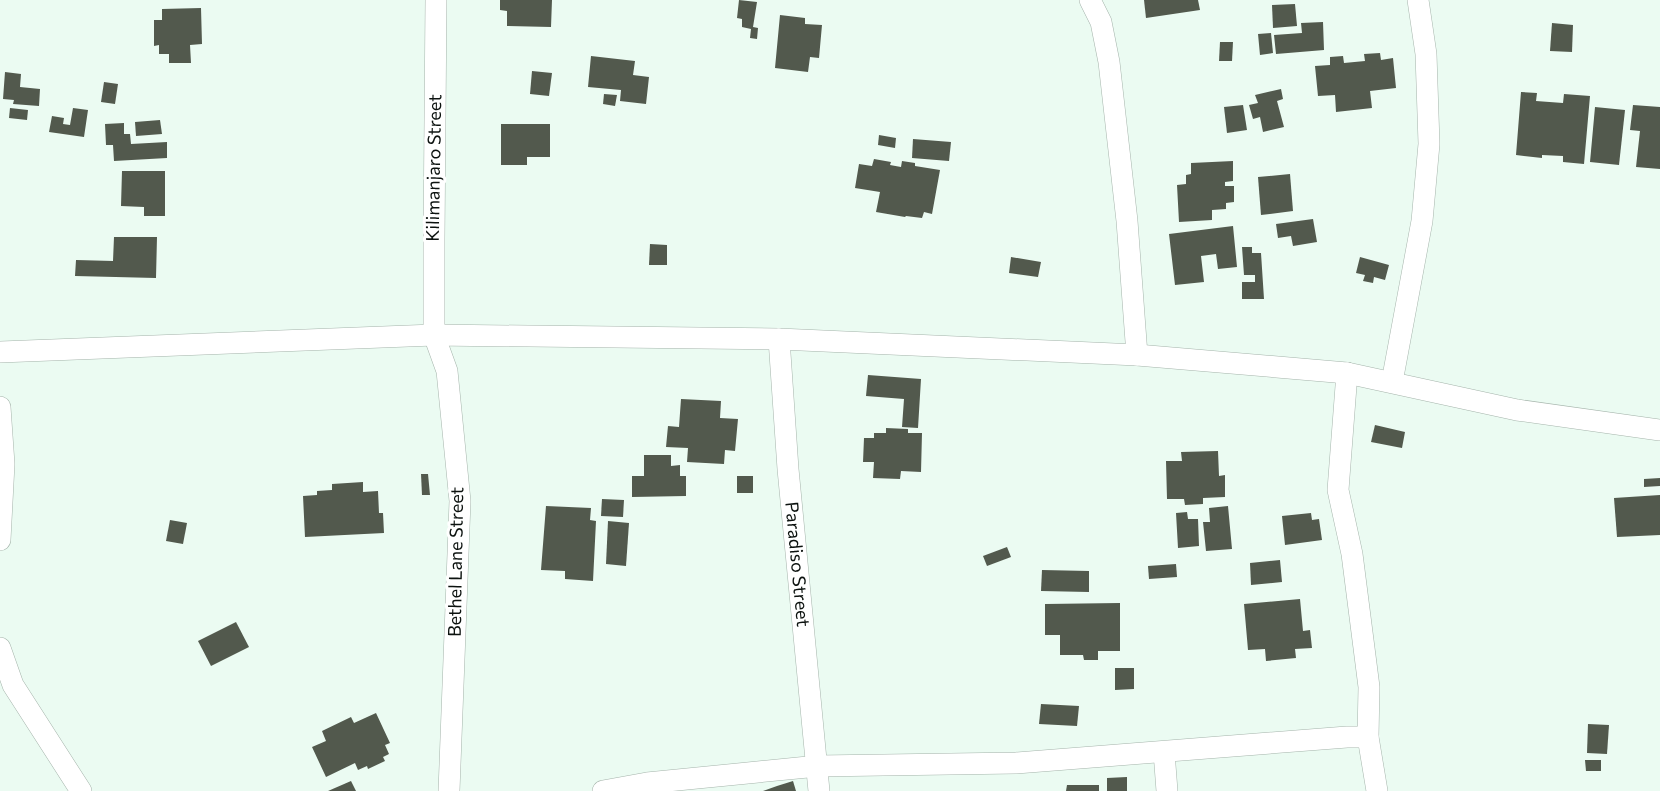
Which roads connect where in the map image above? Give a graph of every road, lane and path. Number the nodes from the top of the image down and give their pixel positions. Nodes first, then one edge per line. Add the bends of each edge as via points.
1 (436, 0) edge
2 (1090, 0) edge
3 (1419, 0) edge
4 (434, 335) junction
5 (779, 339) junction
6 (0, 352) edge
7 (1137, 355) junction
8 (1347, 373) junction
9 (1392, 382) junction
10 (0, 407) edge
11 (1660, 430) edge
12 (0, 540) edge
13 (0, 648) edge
14 (1368, 737) junction
15 (1164, 752) junction
16 (818, 766) junction
17 (81, 791) edge
18 (449, 791) edge
19 (603, 791) edge
20 (819, 791) edge
21 (1167, 791) edge
22 (1377, 791) edge

1 - 4 street, Kilimanjaro Street
2 - 7 street via 1101,21 1109,62
3 - 9 street via 1426,54 1429,144 1422,221
4 - 5 street
4 - 6 street
4 - 18 street, Bethel Lane Street via 447,371 460,501
5 - 7 street
5 - 16 street, Paradiso Street
7 - 8 street
8 - 9 street
8 - 14 street via 1338,490 1352,554 1369,687
9 - 11 street via 1516,410
10 - 12 street via 4,464
13 - 17 street via 13,685
14 - 15 street
14 - 22 street
15 - 16 street via 1016,763
15 - 21 street
16 - 19 street
16 - 20 street, Paradiso Street

